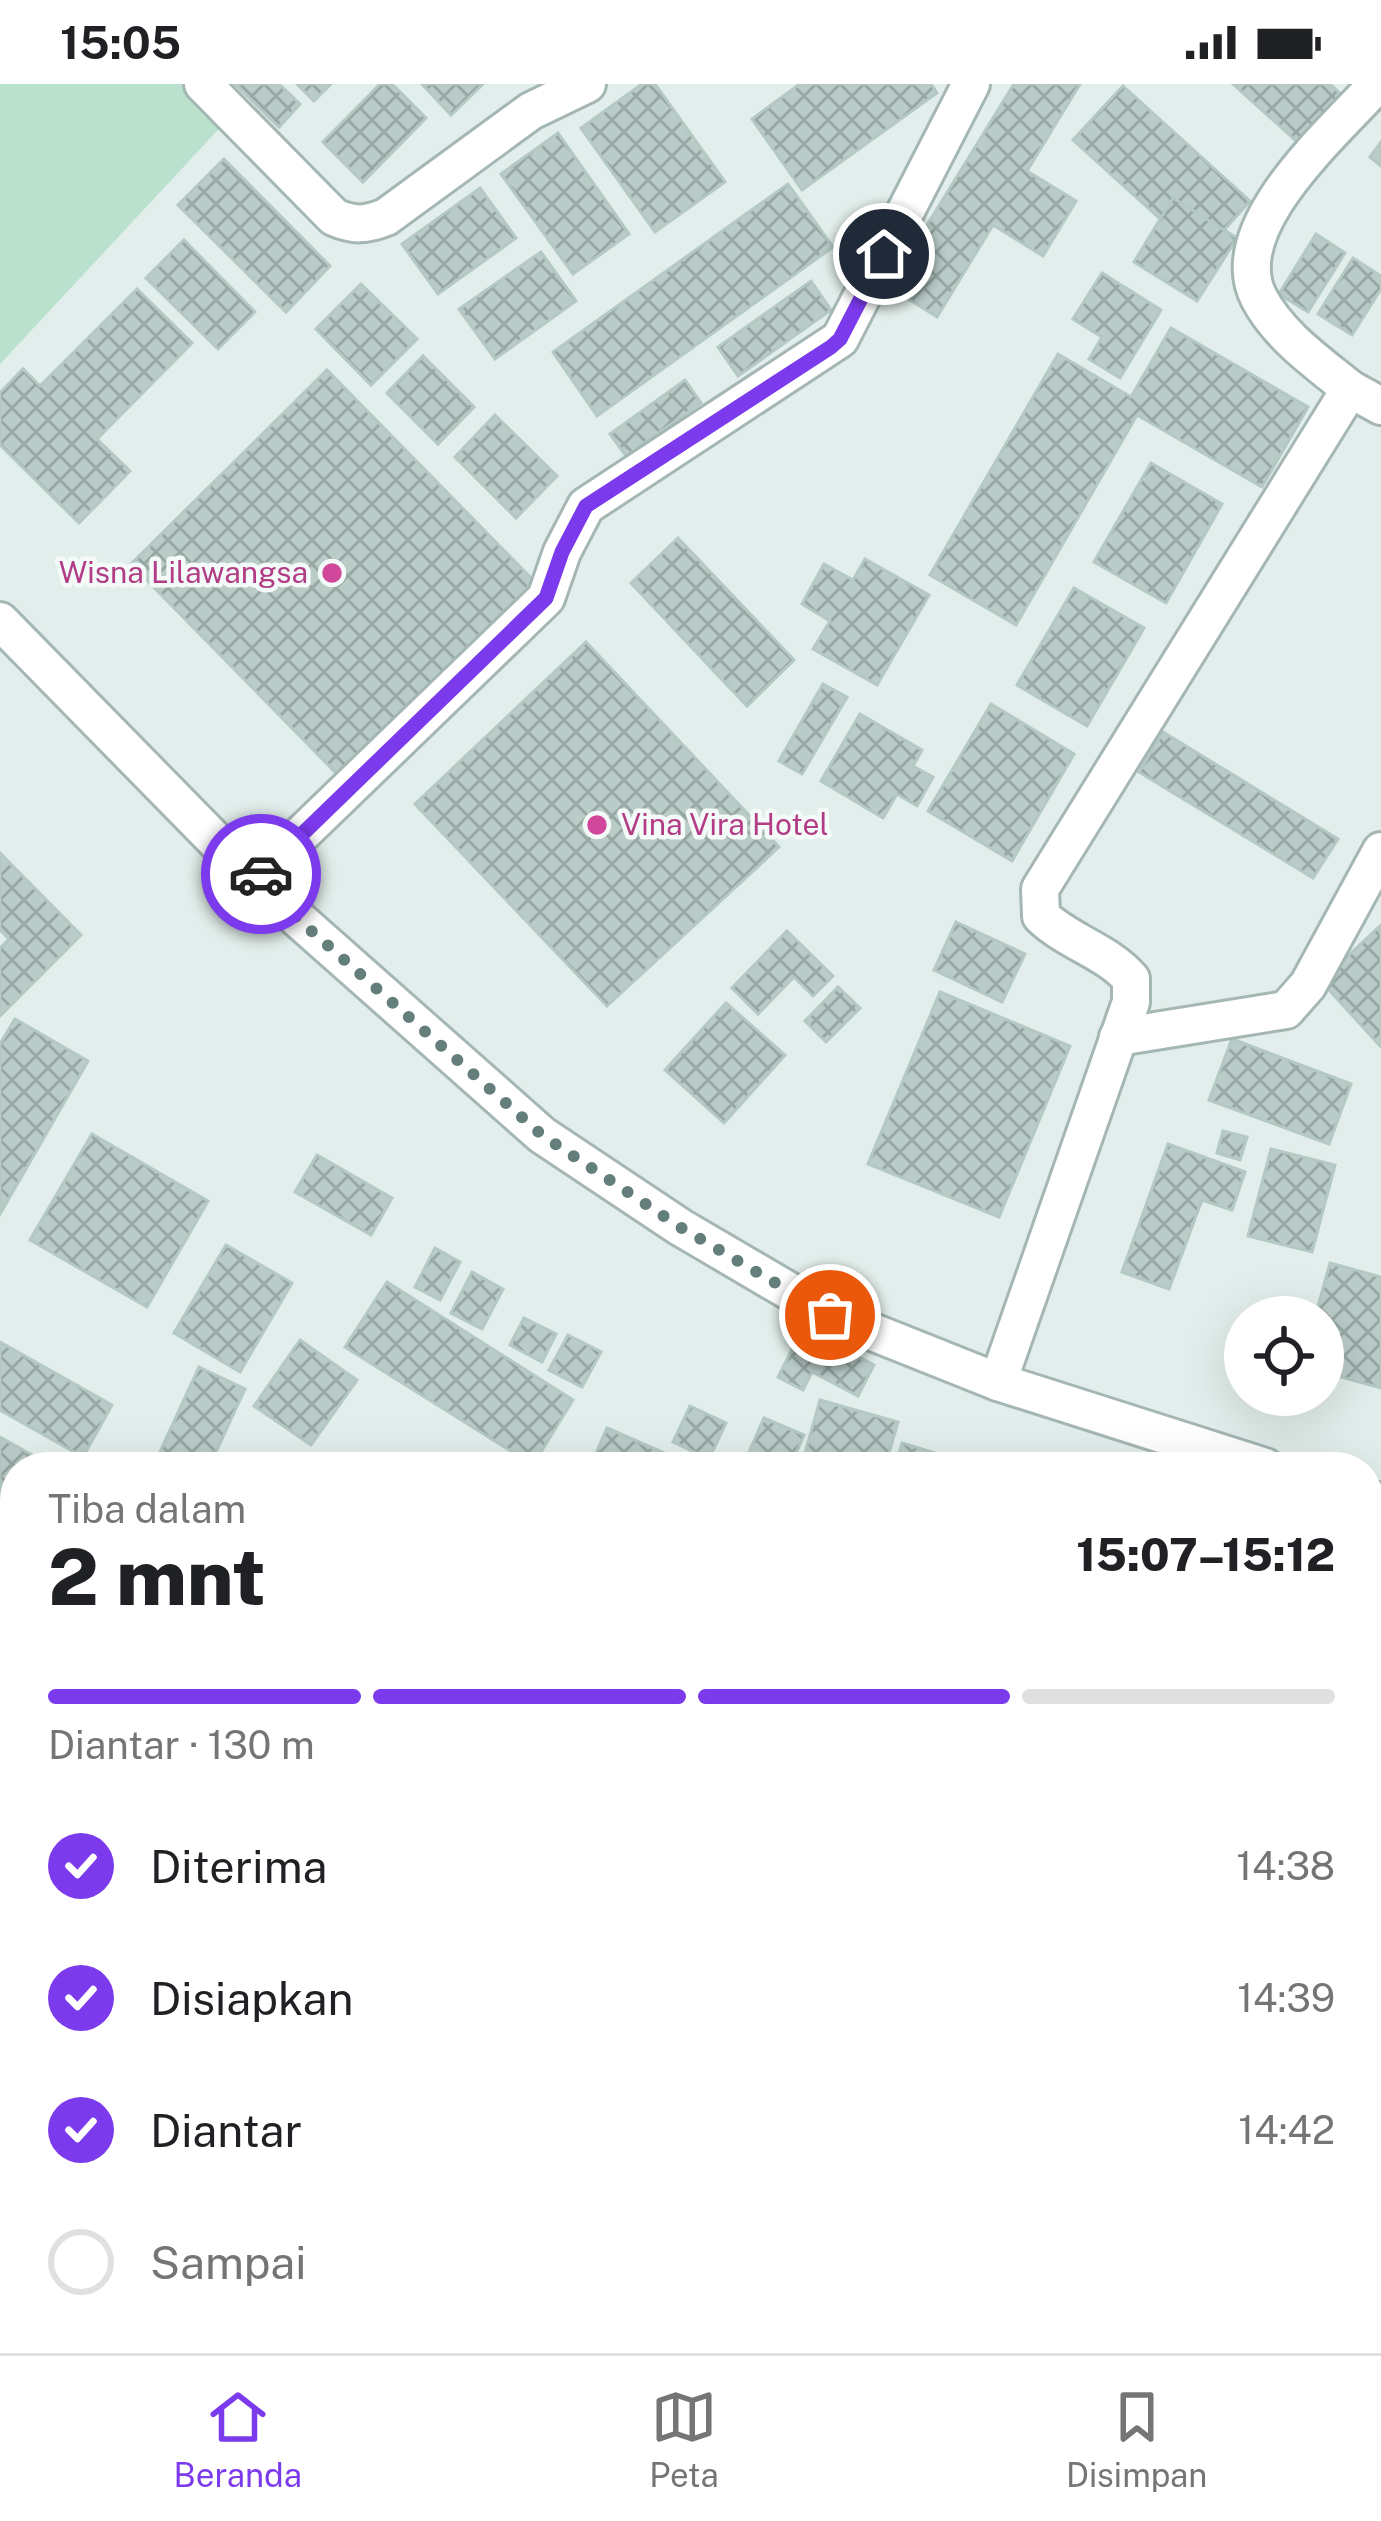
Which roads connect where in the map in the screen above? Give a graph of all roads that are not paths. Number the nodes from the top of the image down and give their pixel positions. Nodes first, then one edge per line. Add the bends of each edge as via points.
1 (203, 84) edge
2 (587, 84) edge
3 (971, 84) edge
4 (1377, 84) edge
5 (1365, 398) edge
6 (0, 621) edge
7 (1381, 851) edge
8 (254, 880) junction
9 (1118, 1037) junction
10 (998, 1382) junction
11 (1218, 1452) edge

1 - 2 street via 348,224 386,217 531,111
3 - 8 street via 840,339 586,506 546,598
4 - 5 street via 1280,192 1250,266 1270,316
5 - 9 street via 1040,889 1041,916 1052,927 1131,979
6 - 8 street
7 - 9 street via 1308,985 1286,1010
8 - 10 street via 542,1135 830,1315
9 - 10 street
10 - 11 street

